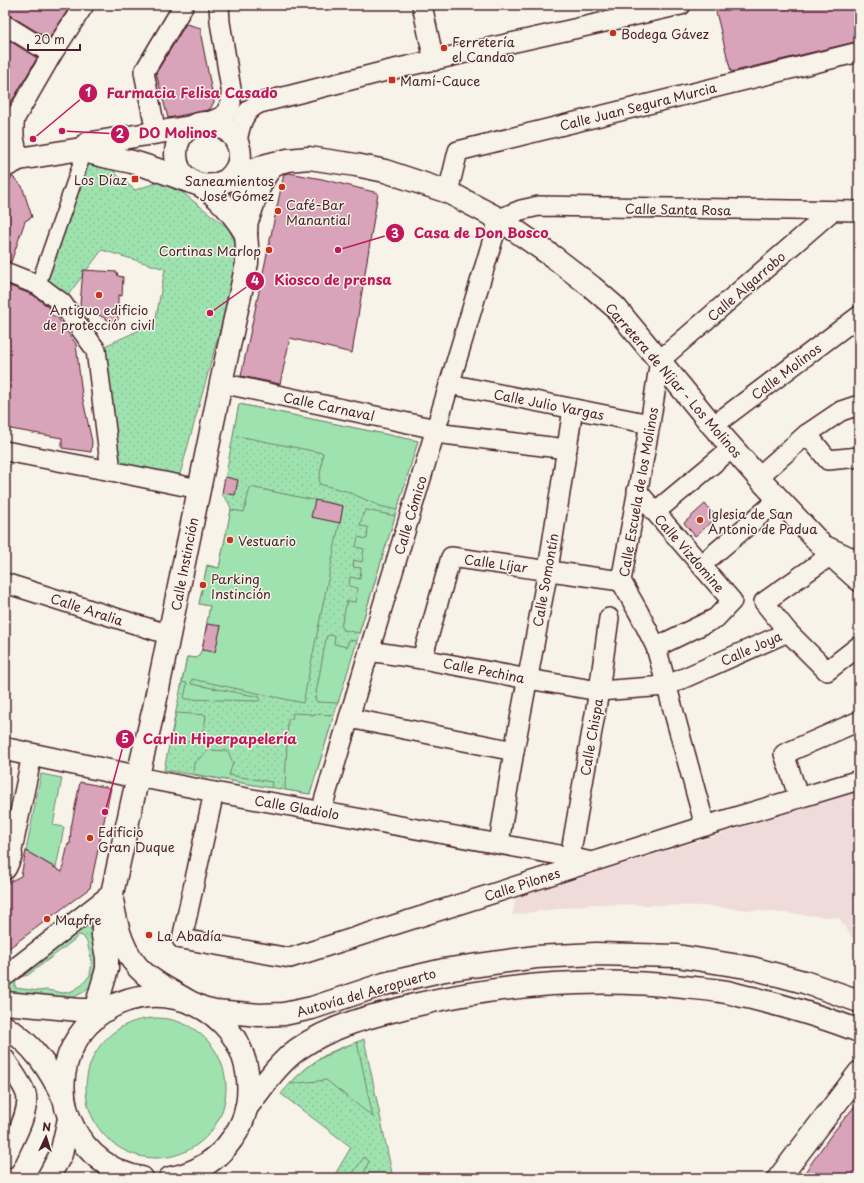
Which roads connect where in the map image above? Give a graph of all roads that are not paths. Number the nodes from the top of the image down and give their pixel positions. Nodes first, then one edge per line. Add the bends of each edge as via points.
1 (84, 5) edge
2 (184, 5) edge
3 (220, 5) edge
4 (422, 5) edge
5 (669, 6) edge
6 (5, 25) edge
7 (859, 52) edge
8 (52, 54) junction
9 (434, 61) junction
10 (231, 89) junction
11 (244, 117) junction
12 (197, 126) junction
13 (156, 133) junction
14 (81, 149) junction
15 (309, 158) junction
16 (236, 160) junction
17 (12, 163) edge
18 (276, 163) junction
19 (196, 183) junction
20 (448, 192) junction
21 (832, 211) junction
22 (859, 211) edge
23 (499, 219) junction
24 (246, 227) junction
25 (5, 272) edge
26 (38, 285) junction
27 (859, 316) edge
28 (660, 360) junction
29 (221, 384) junction
30 (449, 384) junction
31 (859, 405) edge
32 (573, 409) junction
33 (650, 424) junction
34 (713, 426) junction
35 (436, 431) junction
36 (807, 434) junction
37 (732, 448) junction
38 (567, 449) junction
39 (5, 451) edge
40 (859, 457) edge
41 (111, 471) junction
42 (758, 477) junction
43 (199, 489) junction
44 (637, 491) junction
45 (779, 499) junction
46 (655, 512) junction
47 (825, 549) junction
48 (859, 561) edge
49 (701, 565) junction
50 (548, 570) junction
51 (859, 580) edge
52 (621, 581) junction
53 (5, 583) edge
54 (609, 618) dead end
55 (788, 632) junction
56 (170, 635) junction
57 (859, 646) edge
58 (656, 647) junction
59 (369, 651) junction
60 (422, 659) junction
61 (528, 679) junction
62 (666, 686) junction
63 (599, 691) junction
64 (349, 718) junction
65 (859, 720) edge
66 (5, 749) edge
67 (514, 751) junction
68 (32, 755) junction
69 (138, 777) junction
70 (859, 780) edge
71 (214, 792) junction
72 (799, 798) junction
73 (321, 811) junction
74 (705, 826) junction
75 (499, 843) junction
76 (570, 857) junction
77 (8, 862) edge
78 (591, 862) junction
79 (112, 895) junction
80 (5, 976) edge
81 (859, 1002) edge
82 (5, 1003) edge
83 (195, 1004) junction
84 (98, 1013) junction
85 (5, 1027) edge
86 (859, 1031) edge
87 (5, 1059) edge
88 (859, 1073) edge
89 (246, 1108) junction
90 (67, 1109) junction
91 (218, 1155) junction
92 (5, 1159) edge
93 (134, 1177) edge
94 (48, 1178) edge
95 (170, 1178) edge
96 (210, 1178) edge
97 (779, 1178) edge

1 - 8 street
2 - 13 street via 144,72
3 - 10 street via 220,22
4 - 9 street
5 - 9 street
6 - 8 street
7 - 20 street, Calle Juan Segura Murcia via 458,151
8 - 17 street via 15,118
9 - 11 street via 260,103 252,106
10 - 11 street via 236,92 242,103
10 - 12 street via 231,103 225,114
11 - 16 street via 238,133
12 - 13 main road
12 - 16 main road, Carretera de Níjar - Los Molinos via 210,124 223,128 233,135
12 - 19 main road via 181,136 176,148 177,163 181,172
13 - 14 main road via 87,144
14 - 17 main road
14 - 19 main road via 147,166
14 - 26 street via 80,162
15 - 16 main road, Carretera de Níjar - Los Molinos via 295,154 254,152
15 - 18 main road, Carretera de Níjar - Los Molinos
15 - 20 main road, Carretera de Níjar - Los Molinos via 385,171
16 - 18 main road, Carretera de Níjar - Los Molinos via 260,167
16 - 19 main road, Carretera de Níjar - Los Molinos via 215,185
16 - 24 main road, Calle Instinción via 247,211
18 - 24 main road, Calle Instinción via 263,178
19 - 24 main road via 208,190
20 - 23 main road, Carretera de Níjar - Los Molinos
21 - 22 street, Calle Santa Rosa
21 - 23 street, Calle Santa Rosa via 539,206
21 - 28 street, Calle Algarrobo
23 - 28 main road, Carretera de Níjar - Los Molinos via 555,258 615,307
23 - 30 street, Calle Cómico
24 - 29 main road, Calle Instinción via 247,263
25 - 26 street
26 - 41 street via 62,303 96,350
27 - 34 street, Calle Molinos
28 - 33 street, Calle Escuela de los Molinos
28 - 34 main road, Carretera de Níjar - Los Molinos
29 - 35 street, Calle Carnaval
29 - 43 main road, Calle Instinción
30 - 32 street, Calle Julio Vargas
30 - 35 street, Calle Cómico
31 - 36 street via 841,411
32 - 33 street, Calle Julio Vargas
32 - 38 street, Calle Somontín
33 - 44 street, Calle Escuela de los Molinos
34 - 37 main road, Carretera de Níjar - Los Molinos
35 - 38 street, Calle Carnaval
35 - 59 street, Calle Cómico
36 - 40 street via 828,460
36 - 42 street
37 - 42 main road, Carretera de Níjar - Los Molinos
37 - 46 street
38 - 50 street, Calle Somontín
39 - 41 street
41 - 43 street
42 - 45 main road, Carretera de Níjar - Los Molinos
43 - 56 main road, Calle Instinción
44 - 46 street, Calle Vizdomine
44 - 52 street, Calle Escuela de los Molinos
45 - 47 main road, Carretera de Níjar - Los Molinos
45 - 49 street
46 - 49 street, Calle Vizdomine
47 - 48 street
47 - 51 main road, Carretera de Níjar - Los Molinos
47 - 55 street, Calle Joya via 764,602
49 - 58 street, Calle Vizdomine via 732,601 716,618
50 - 52 street, Calle Líjar
50 - 60 street, Calle Líjar via 451,557
50 - 61 street, Calle Somontín
52 - 58 street, Calle Escuela de los Molinos
53 - 56 street, Calle Aralia
54 - 63 street, Calle Chispa
55 - 57 street via 827,671
55 - 62 street, Calle Joya
56 - 69 main road, Calle Instinción
58 - 62 street, Calle Escuela de los Molinos
59 - 60 street, Calle Pechina
59 - 64 street, Calle Cómico
60 - 61 street, Calle Pechina
61 - 63 street, Calle Pechina
61 - 67 street, Calle Somontín
62 - 63 street, Calle Joya
62 - 74 street, Calle Escuela de los Molinos
63 - 76 street, Calle Chispa
64 - 67 street
64 - 73 street, Calle Cómico
65 - 72 street via 784,754
66 - 68 main road, Calle Gladiolo
67 - 75 street, Calle Somontín
68 - 69 main road, Calle Gladiolo
68 - 77 street
69 - 71 street, Calle Gladiolo
69 - 79 main road, Calle Instinción
70 - 72 street, Calle Pilones
71 - 73 street, Calle Gladiolo
71 - 78 street, Calle Pilones via 182,939 290,958
72 - 74 street, Calle Pilones
73 - 75 street, Calle Gladiolo
74 - 78 street, Calle Pilones
75 - 76 street, Calle Gladiolo
76 - 78 street, Calle Gladiolo
79 - 80 street
79 - 83 main road, Calle Instinción via 122,940 133,962 158,983
79 - 84 main road, Calle Instinción via 103,921 107,969
81 - 83 main road, Autovía del Aeropuerto via 804,982 752,968 677,956 596,954 536,957 444,970 384,984 312,1008 284,1014 238,1013
82 - 84 main road
83 - 84 main road via 169,996 150,995 125,1000
83 - 89 main road, Calle Instinción via 216,1017 228,1029 241,1051 248,1083
84 - 90 main road via 79,1036 68,1060 64,1079
85 - 90 main road via 23,1039 36,1053 50,1072
86 - 89 main road, Autovía del Aeropuerto via 787,1006 720,991 617,982 530,985 445,998 375,1015 333,1030 302,1046 285,1060
87 - 92 street via 26,1093 27,1102 26,1112
88 - 97 main road
89 - 91 main road via 235,1134
90 - 93 main road via 80,1139 94,1156
90 - 94 main road via 60,1154
91 - 95 main road via 193,1172
91 - 96 main road

